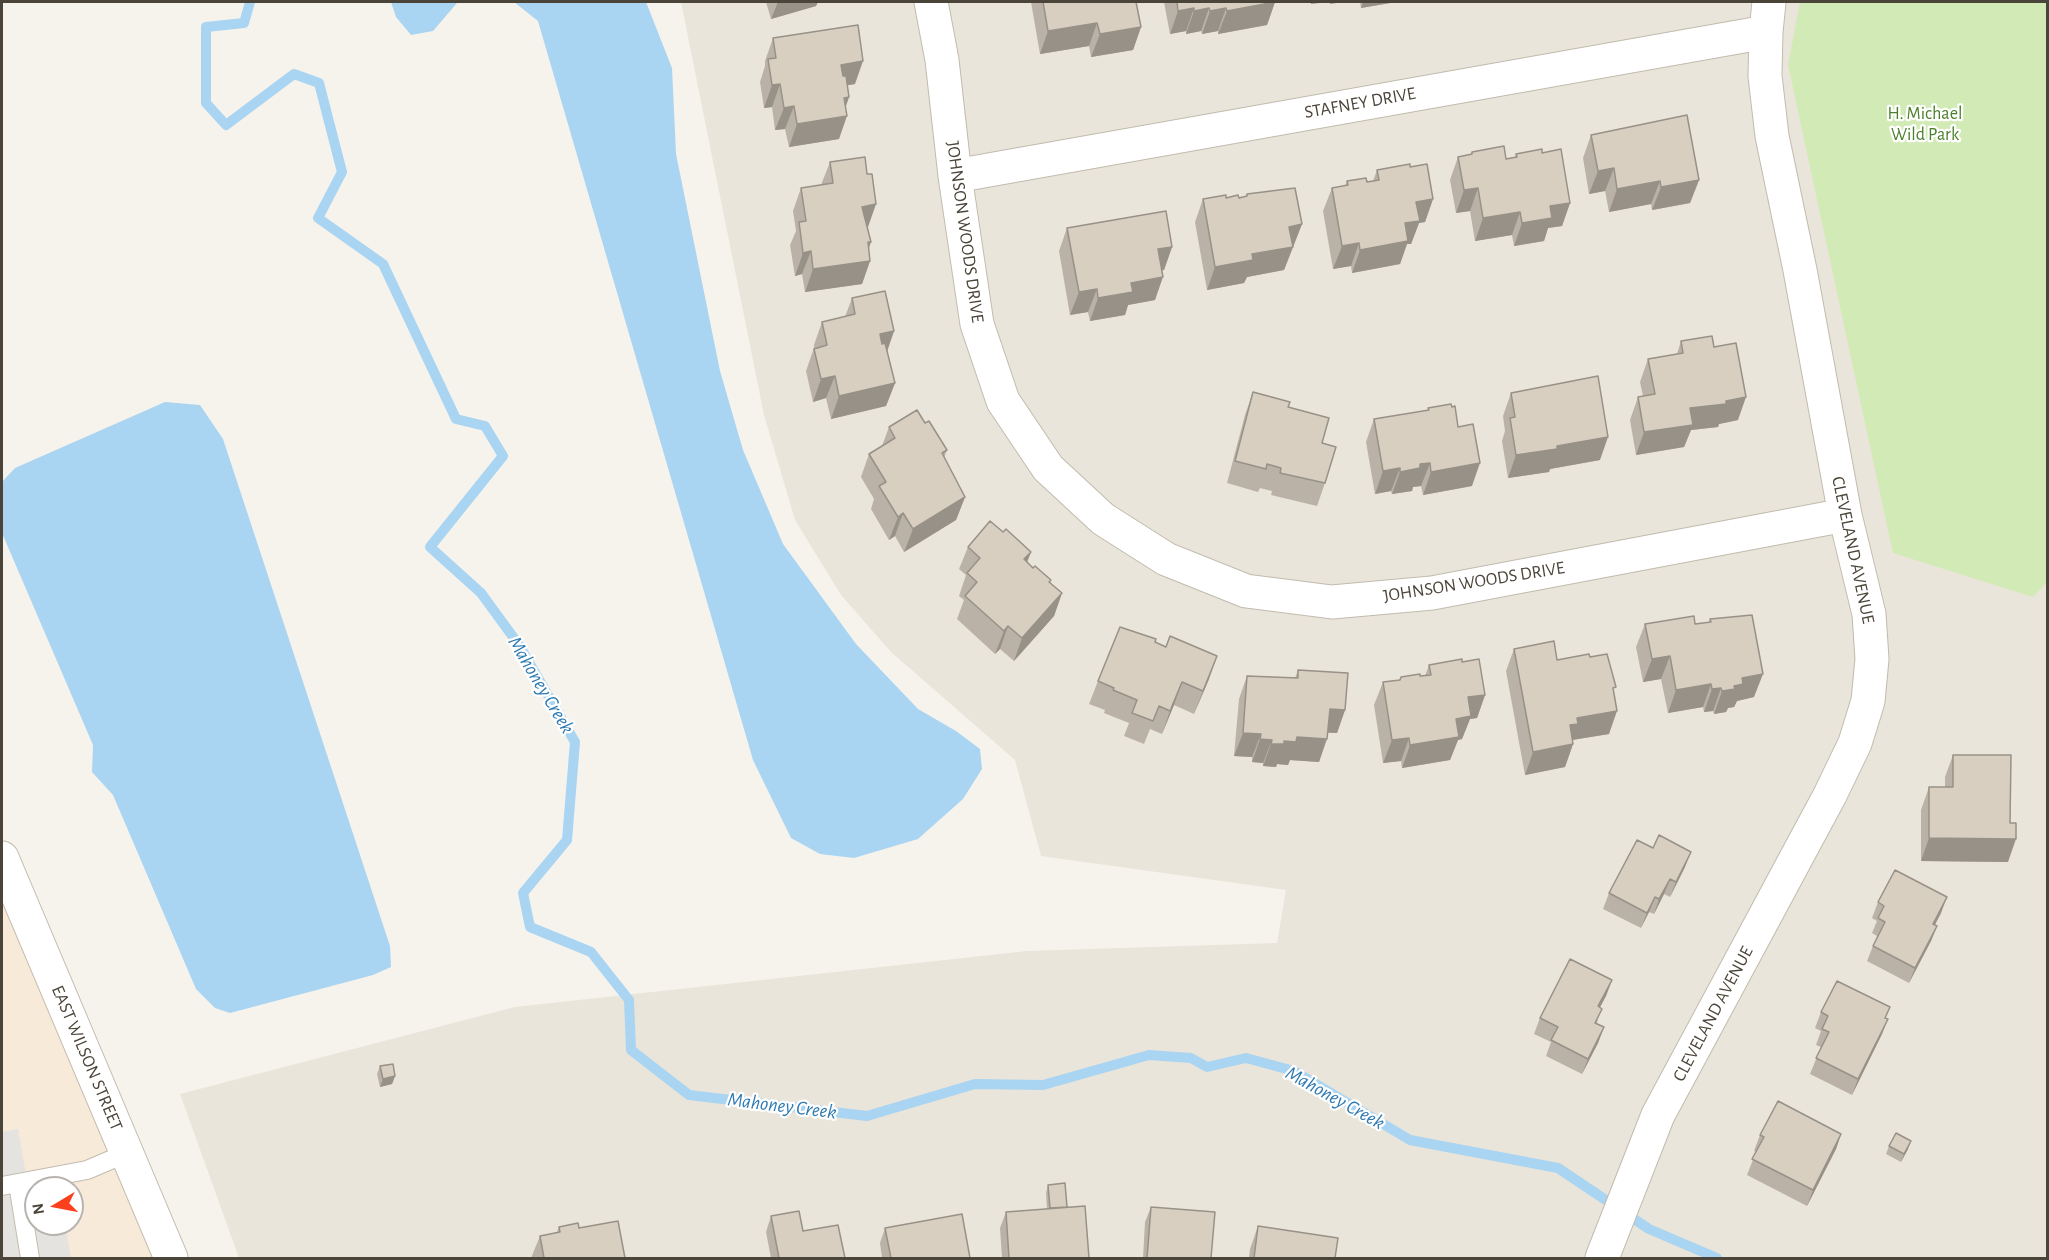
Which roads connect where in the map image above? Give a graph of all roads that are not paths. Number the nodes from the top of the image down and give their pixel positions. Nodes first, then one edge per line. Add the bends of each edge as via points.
1 (931, 2) edge
2 (1768, 16) edge
3 (955, 176) junction
4 (1845, 515) junction
5 (2, 858) edge
6 (127, 1153) junction
7 (10, 1185) edge
8 (1606, 1247) edge
9 (30, 1258) edge
10 (171, 1258) edge

1 - 3 street, JOHNSON WOODS DRIVE
2 - 3 street, STAFNEY DRIVE
2 - 4 street, CLEVELAND AVENUE via 1765,76 1772,136
3 - 4 street, JOHNSON WOODS DRIVE via 976,324 1003,401 1048,468 1103,519 1166,559 1246,591 1332,602 1432,593
4 - 8 street, CLEVELAND AVENUE via 1869,614 1872,659 1868,701 1856,743 1658,1115
5 - 6 street, EAST WILSON STREET
6 - 7 lane via 87,1170
6 - 10 street, EAST WILSON STREET
7 - 9 lane

